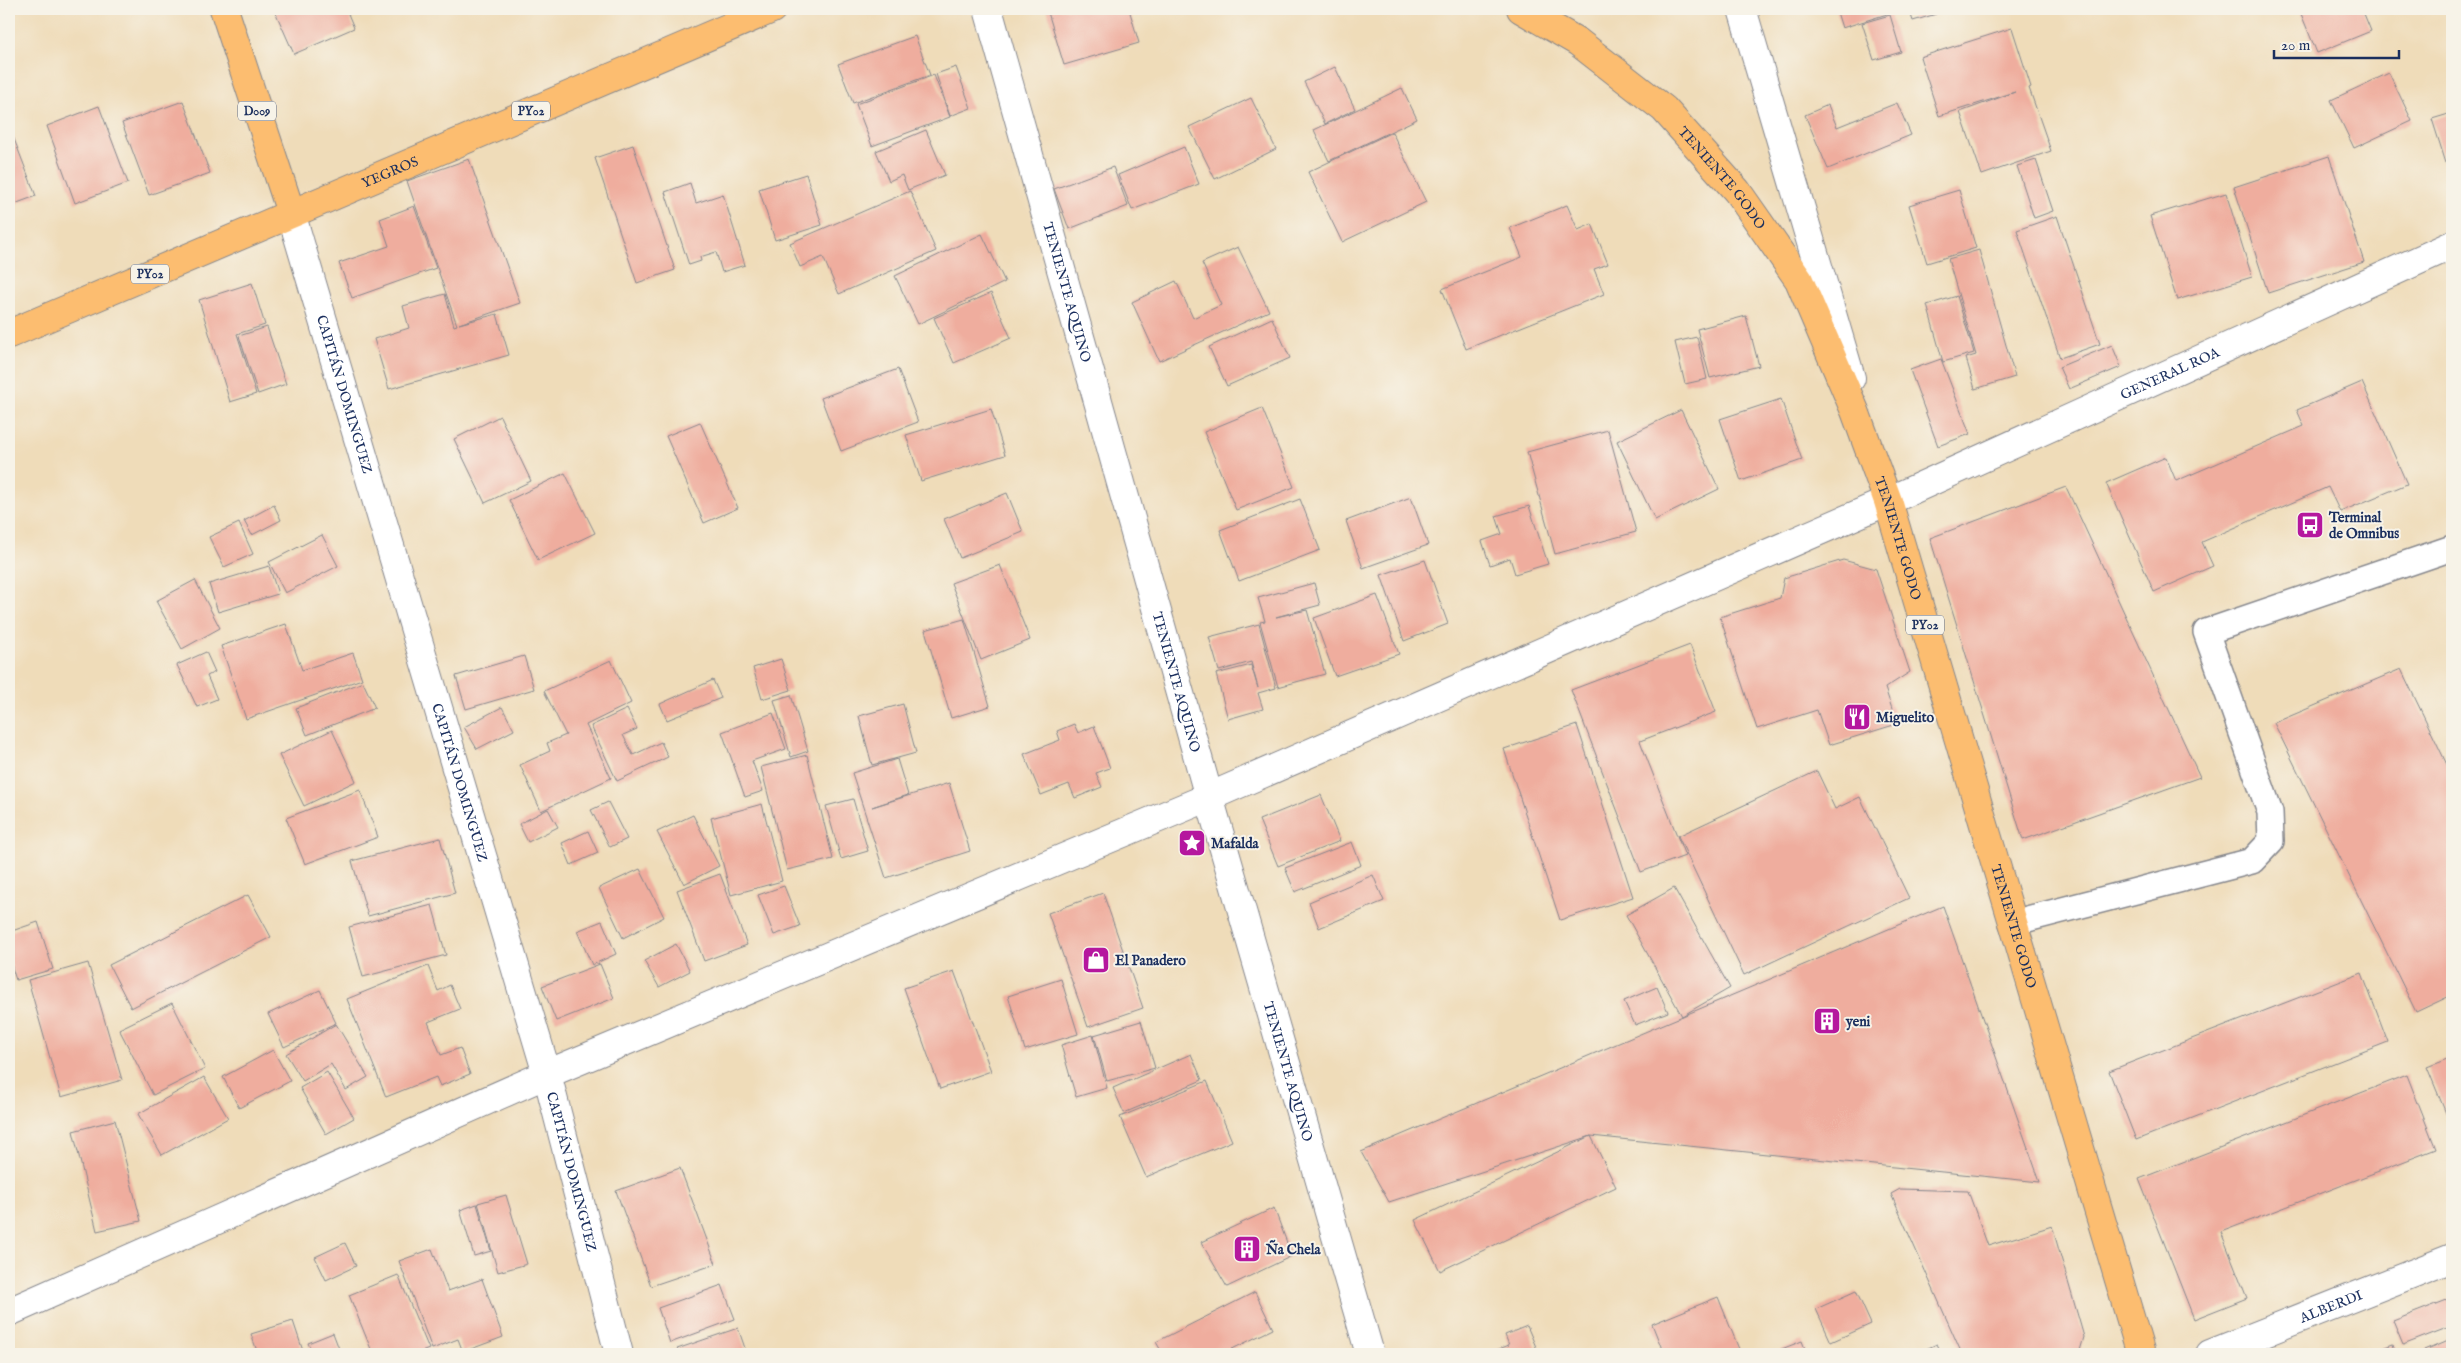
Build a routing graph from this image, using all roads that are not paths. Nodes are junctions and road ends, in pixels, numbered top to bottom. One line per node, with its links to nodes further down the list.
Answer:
1 (224, 9): 6 (main road, D009)
2 (772, 9): 6 (main road, YEGROS / PY02)
3 (988, 9): 11 (street, TENIENTE AQUINO)
4 (1521, 9): 9 (main road, TENIENTE GODO / PY02)
5 (1742, 9): 9 (street)
6 (290, 213): 8 (main road, YEGROS / PY02); 13 (street, CAPITÁN DOMINGUEZ)
7 (2452, 245): 9 (street, GENERAL ROA)
8 (9, 334)
9 (1888, 501): 11 (street, GENERAL ROA); 12 (main road, TENIENTE GODO / PY02)
10 (2452, 548): 12 (lane)
11 (1209, 797): 13 (street, GENERAL ROA); 17 (street, TENIENTE AQUINO)
12 (2012, 923): 18 (main road, TENIENTE GODO / PY02)
13 (547, 1074): 15 (street, GENERAL ROA); 16 (street, CAPITÁN DOMINGUEZ)
14 (2452, 1258): 19 (street, ALBERDI)
15 (9, 1312)
16 (619, 1354)
17 (1370, 1354)
18 (2141, 1354)
19 (2210, 1354)

